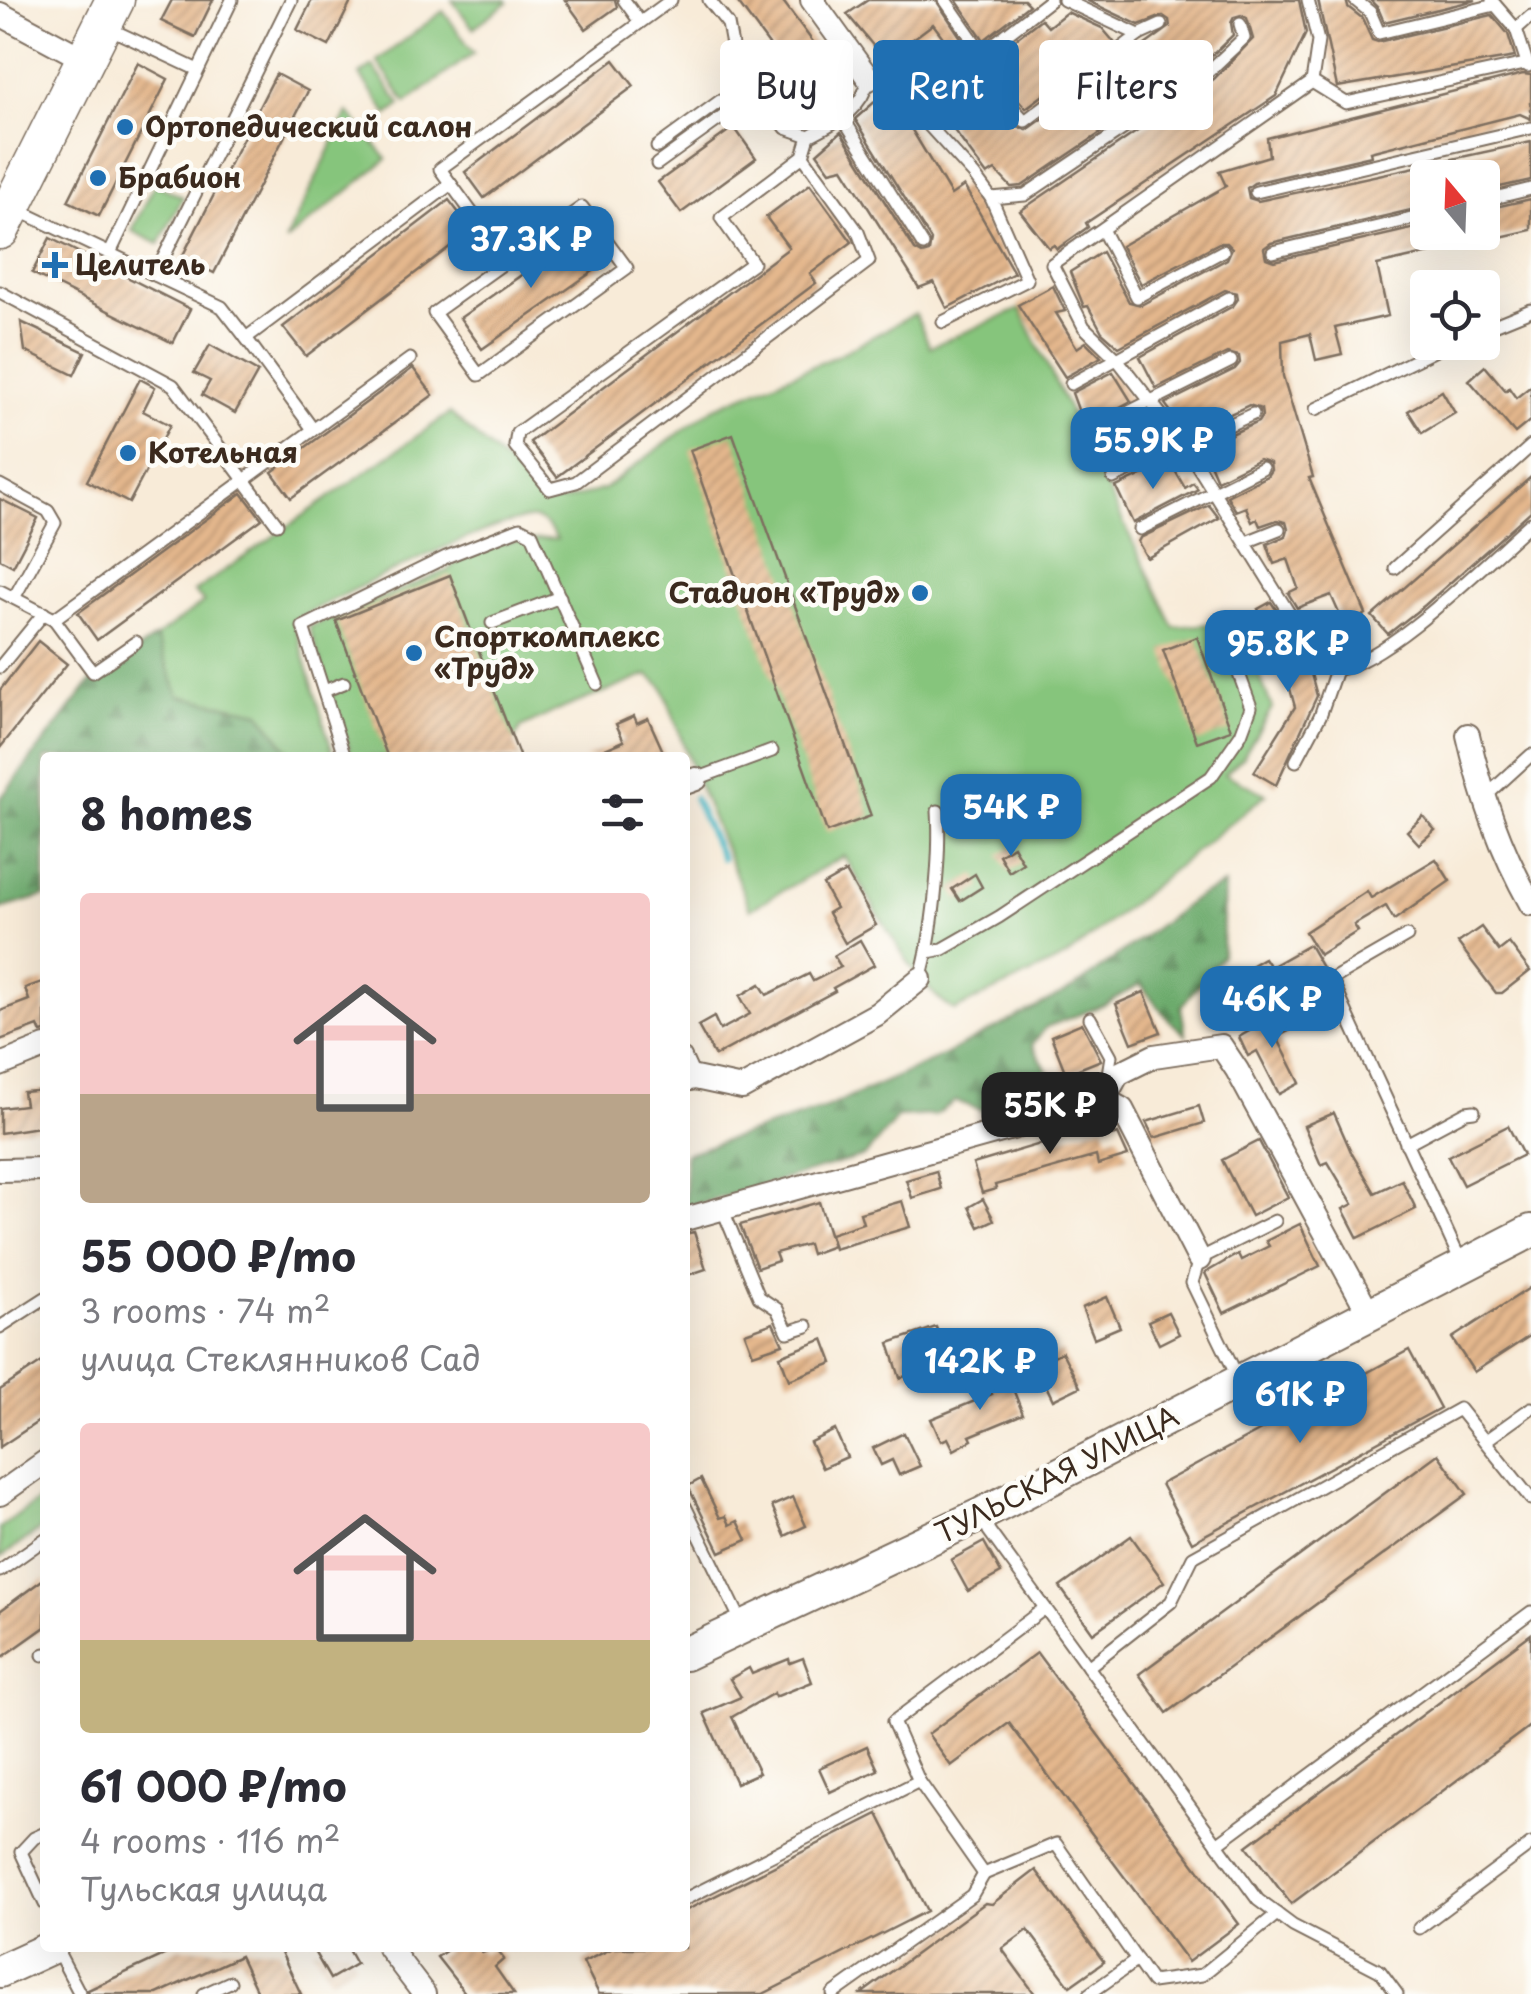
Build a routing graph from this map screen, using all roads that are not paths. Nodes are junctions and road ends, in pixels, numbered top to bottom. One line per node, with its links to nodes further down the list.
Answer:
1 (10, 0): 15 (lane)
2 (232, 0): 27 (lane)
3 (291, 0): 57 (lane)
4 (624, 0): 17 (lane)
5 (671, 0): 17 (lane)
6 (709, 0): 22 (lane)
7 (812, 0): 28 (street)
8 (944, 0): 23 (lane)
9 (1050, 0): 24 (lane)
10 (1064, 0): 21 (lane)
11 (1308, 0): 30 (lane)
12 (1355, 0): 13 (lane)
13 (1493, 3): 20 (lane)
14 (109, 13): 25 (main road); 27 (lane)
15 (1, 14): 25 (street)
16 (1531, 16): 20 (lane)
17 (640, 22): 44 (lane)
18 (1240, 24): 48 (lane)
19 (1160, 25): 21 (lane)
20 (1516, 30): 26 (lane)
21 (1139, 35): 33 (lane)
22 (731, 40)
23 (973, 40)
24 (999, 40)
25 (86, 60): 49 (main road)
26 (1528, 66): 30 (lane)
27 (198, 70): 55 (lane)
28 (869, 79): 29 (lane); 32 (lane)
29 (873, 80)
30 (1312, 82): 51 (lane)
31 (720, 101): 41 (lane)
32 (853, 109)
33 (1019, 115)
34 (720, 119): 43 (lane)
35 (1531, 128): 46 (lane)
36 (792, 130): 40 (lane)
37 (820, 130): 40 (lane)
38 (850, 130): 52 (lane)
39 (934, 130): 48 (lane)
40 (809, 136): 42 (lane)
41 (657, 147)
42 (803, 156): 42 (lane)
43 (657, 164)
44 (451, 184): 56 (lane); 63 (lane)
45 (1531, 190): 47 (lane)
46 (1256, 192)
47 (1500, 197)
48 (990, 198): 61 (lane)
49 (6, 218): 55 (lane)
50 (1410, 218): 54 (lane)
51 (1103, 231): 53 (lane); 65 (lane)
52 (923, 246)
53 (1223, 251)
54 (1272, 252)
55 (110, 253): 57 (lane)
56 (507, 261): 56 (lane)
57 (156, 275): 63 (lane)
58 (0, 292): 78 (lane)
59 (1229, 298): 65 (lane)
60 (1531, 310): 62 (lane)
61 (942, 322)
62 (1500, 323)
63 (246, 338): 72 (lane)
64 (410, 359): 72 (lane)
65 (1117, 360): 68 (lane); 69 (lane)
66 (1415, 360): 70 (lane)
67 (1231, 361): 69 (lane)
68 (1071, 384)
69 (1149, 403): 73 (lane); 74 (lane)
70 (1316, 409)
71 (1252, 414): 74 (lane)
72 (312, 428): 78 (lane)
73 (1092, 432)
74 (1184, 444): 77 (lane); 80 (lane)
75 (1531, 446): 86 (lane)
76 (1262, 468): 80 (lane)
77 (1113, 478)
78 (245, 479): 82 (lane); 90 (lane)
79 (0, 486): 89 (lane)
80 (1214, 491): 83 (lane); 85 (lane)
81 (1531, 523): 95 (lane)
82 (277, 524)
83 (1140, 529)
84 (1279, 529): 85 (lane)
85 (1246, 542): 95 (lane)
86 (1396, 568)
87 (0, 592): 89 (lane)
88 (560, 597): 91 (lane); 97 (lane); 98 (lane)
89 (14, 598): 90 (lane)
90 (49, 616): 92 (lane); 94 (lane)
91 (492, 623)
92 (136, 642)
93 (1227, 642): 109 (lane)
94 (0, 667)
95 (1336, 670): 103 (lane)
96 (344, 683): 98 (lane)
97 (597, 684)
98 (324, 691): 101 (lane)
99 (1468, 735): 105 (street)
100 (772, 751): 104 (lane)
101 (343, 752)
102 (1531, 755): 105 (lane)
103 (1296, 762)
104 (690, 781)
105 (1482, 799): 107 (street)
106 (938, 811): 109 (lane)
107 (1531, 904)
108 (1406, 936): 111 (lane)
109 (928, 952): 110 (lane)
110 (920, 979): 116 (street)
111 (1331, 979): 112 (lane); 119 (lane)
112 (1303, 996)
113 (1090, 1018): 117 (lane)
114 (40, 1049): 115 (street)
115 (0, 1065)
116 (690, 1079)
117 (1104, 1100): 122 (street); 126 (street); 129 (street)
118 (1474, 1111): 119 (lane)
119 (1406, 1144): 127 (lane)
120 (40, 1169): 121 (street)
121 (0, 1170)
122 (722, 1208): 123 (street); 130 (lane)
123 (690, 1217)
124 (1275, 1221): 126 (lane)
125 (1531, 1232): 127 (main road, ТУЛЬСКАЯ УЛИЦА)
126 (1199, 1259): 132 (lane)
127 (1464, 1268): 129 (main road, ТУЛЬСКАЯ УЛИЦА)
128 (40, 1301): 131 (lane)
129 (1370, 1316): 132 (main road, ТУЛЬСКАЯ УЛИЦА)
130 (807, 1326)
131 (0, 1328)
132 (1239, 1382): 138 (main road, ТУЛЬСКАЯ УЛИЦА)
133 (1531, 1408): 134 (lane)
134 (1485, 1441): 137 (lane); 146 (lane)
135 (40, 1466): 136 (street)
136 (0, 1494)
137 (1531, 1499)
138 (982, 1514): 142 (lane); 144 (main road, ТУЛЬСКАЯ УЛИЦА)
139 (690, 1516): 144 (lane)
140 (40, 1543): 141 (lane)
141 (0, 1571)
142 (1045, 1608): 146 (lane); 147 (lane)
143 (1531, 1612): 149 (lane)
144 (744, 1627): 145 (main road, ТУЛЬСКАЯ УЛИЦА)
145 (690, 1652)
146 (1088, 1667): 149 (lane)
147 (919, 1780): 151 (lane); 153 (lane)
148 (40, 1835): 152 (lane)
149 (1217, 1844): 154 (lane)
150 (1531, 1844): 155 (lane)
151 (984, 1874): 159 (lane); 165 (lane)
152 (40, 1893)
153 (690, 1896)
154 (1277, 1914): 159 (lane); 167 (lane)
155 (1419, 1928)
156 (44, 1952): 160 (main road)
157 (55, 1952): 162 (lane)
158 (391, 1952): 164 (street)
159 (1137, 1960): 166 (lane)
160 (0, 1971)
161 (230, 1982): 163 (lane)
162 (80, 1994)
163 (204, 1994)
164 (424, 1994)
165 (833, 1994)
166 (1089, 1994)
167 (1397, 1994)

